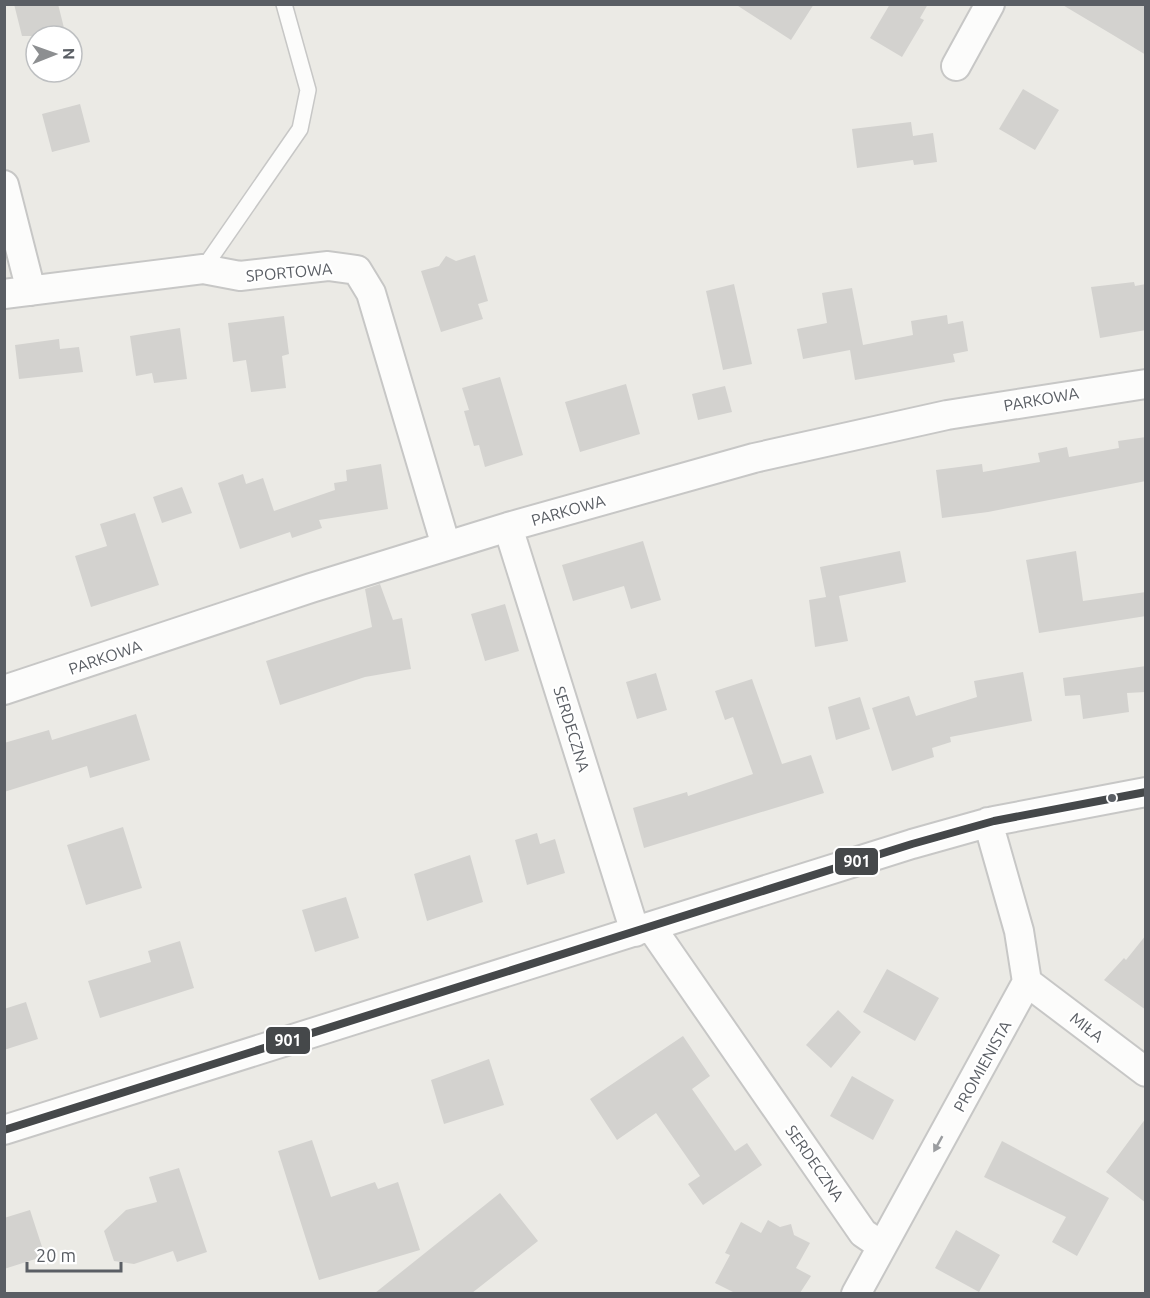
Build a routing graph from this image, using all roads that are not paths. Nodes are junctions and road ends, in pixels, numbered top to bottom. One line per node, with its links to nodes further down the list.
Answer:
1 (284, 4): 5 (lane)
2 (990, 4): 3 (street)
3 (956, 66)
4 (4, 185): 6 (street)
5 (203, 269): 6 (street, SPORTOWA); 9 (street, SPORTOWA)
6 (18, 292)
7 (1146, 384): 8 (street, PARKOWA)
8 (508, 527): 9 (street, PARKOWA); 13 (street, SERDECZNA)
9 (446, 546): 10 (street, PARKOWA)
10 (4, 690)
11 (1146, 792): 12 (street)
12 (988, 822): 13 (street); 14 (street)
13 (643, 929): 16 (street); 17 (street, SERDECZNA)
14 (1027, 982): 15 (street, MIŁA); 17 (street, PROMIENISTA, one-way to 17)
15 (1146, 1072)
16 (4, 1130)
17 (882, 1246): 18 (street, PROMIENISTA)
18 (856, 1293)

